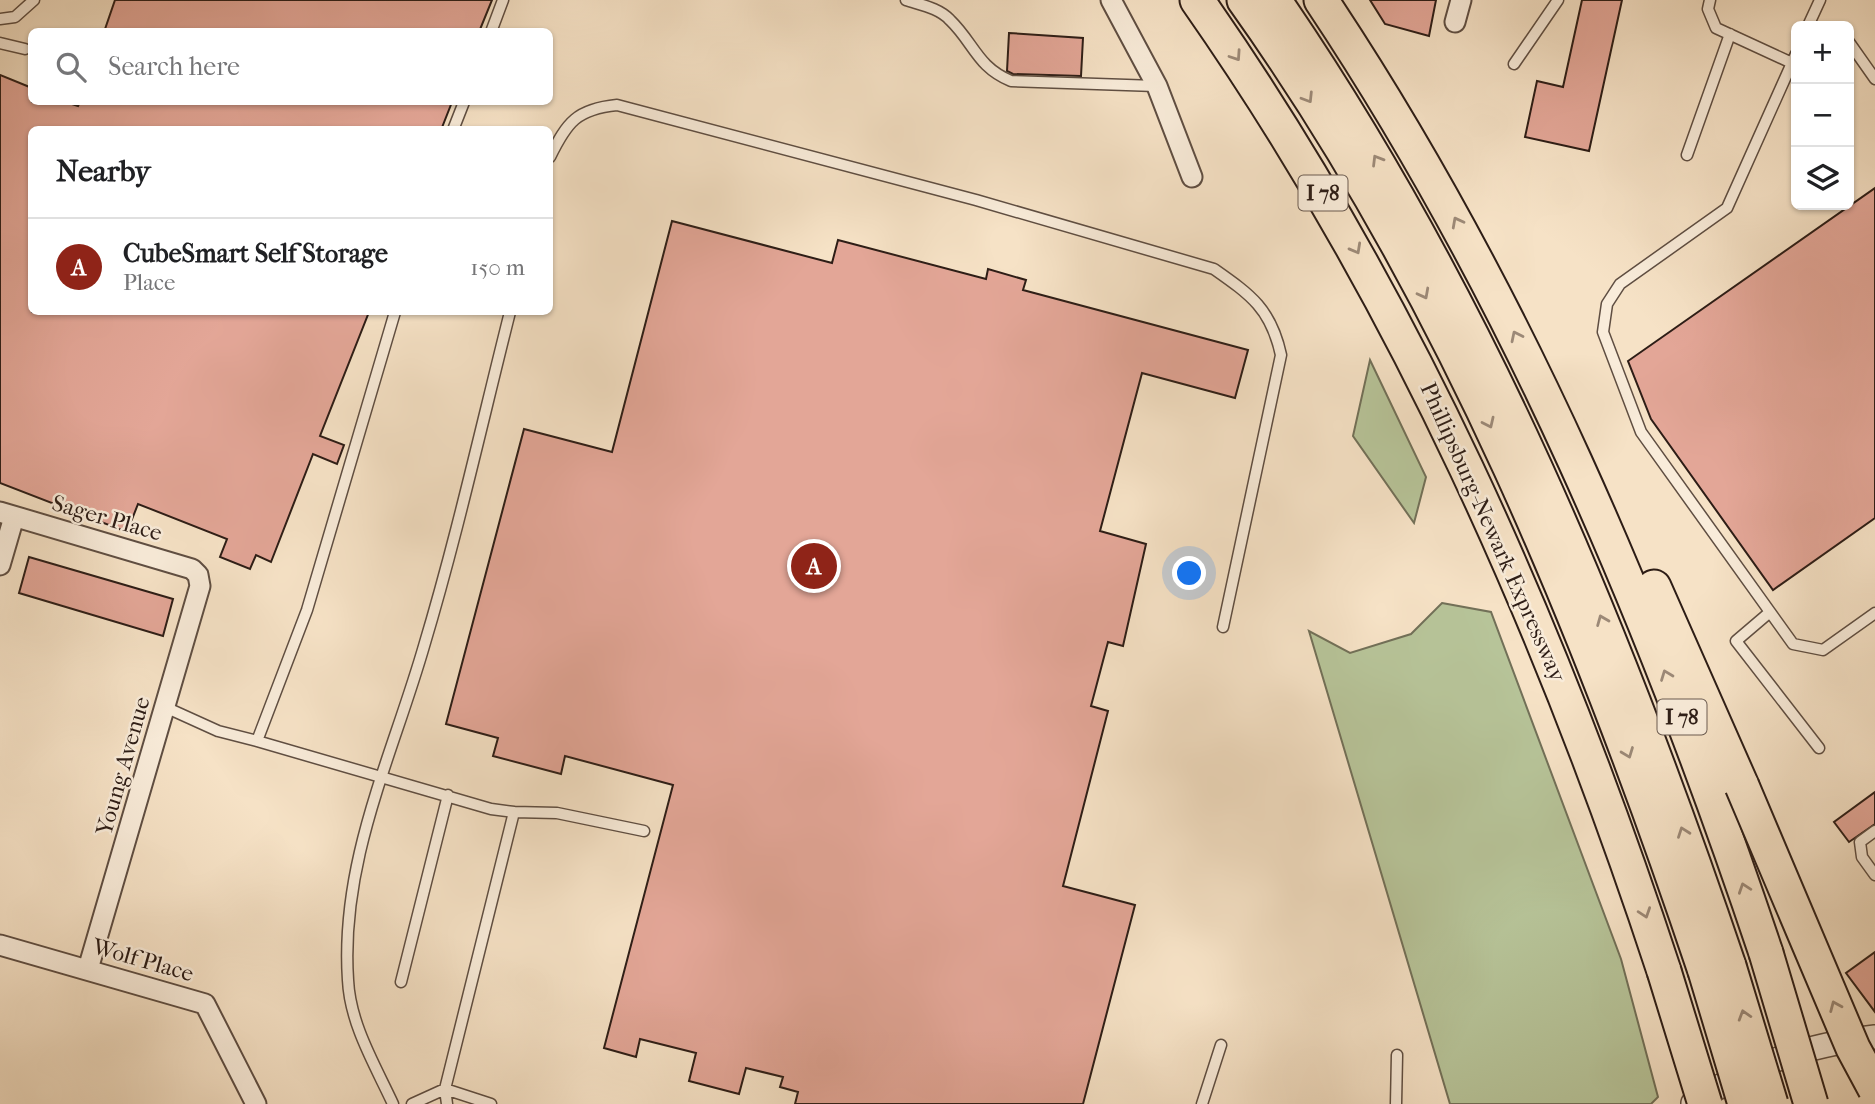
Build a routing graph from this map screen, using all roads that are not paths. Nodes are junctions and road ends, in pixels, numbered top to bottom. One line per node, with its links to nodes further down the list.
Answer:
1 (34, 0): 13 (lane)
2 (503, 0): 16 (lane)
3 (906, 0): 25 (lane)
4 (1111, 0): 25 (street)
5 (1197, 0): 66 (highway, Phillipsburg-Newark Expressway / I 78, one-way to 66, bridge)
6 (1244, 0): 50 (highway, Phillipsburg-Newark Expressway / I 78, one-way to 50)
7 (1274, 0): 50 (highway, Phillipsburg-Newark Expressway / I 78, one-way to 7)
8 (1321, 0): 33 (highway, I 78, one-way to 8)
9 (1461, 0): 15 (street)
10 (1558, 0): 22 (lane)
11 (1710, 0): 17 (lane)
12 (1820, 0): 14 (lane)
13 (0, 19)
14 (1811, 21)
15 (1455, 22)
16 (492, 28)
17 (1730, 34): 21 (lane); 29 (lane)
18 (0, 43): 19 (lane)
19 (25, 49)
20 (1854, 49): 24 (lane)
21 (1791, 57)
22 (1514, 64)
23 (1791, 65): 37 (lane)
24 (1875, 79)
25 (1157, 86): 30 (street)
26 (463, 105): 27 (lane)
27 (455, 126)
28 (553, 151): 39 (lane)
29 (1687, 155)
30 (1192, 177)
31 (395, 315): 41 (lane)
32 (509, 315): 43 (lane)
33 (1588, 486): 57 (highway, one-way to 33, bridge); 69 (highway, I 78, one-way to 33, bridge)
34 (7, 514): 35 (street); 36 (street, Sager Place)
35 (0, 565)
36 (198, 575): 40 (street, Young Avenue)
37 (1770, 612): 38 (lane); 42 (lane)
38 (1875, 613)
39 (1223, 627)
40 (165, 707): 41 (lane); 51 (street, Young Avenue)
41 (257, 741): 43 (lane)
42 (1819, 748)
43 (380, 775): 44 (lane); 59 (lane)
44 (448, 795): 45 (lane); 52 (lane)
45 (514, 812): 46 (lane); 56 (lane)
46 (644, 831)
47 (1875, 831): 48 (lane)
48 (1875, 874)
49 (0, 945): 51 (street, Wolf Place)
50 (1717, 968): 67 (highway, Phillipsburg-Newark Expressway / I 78, bridge); 68 (highway, Phillipsburg-Newark Expressway / I 78, one-way to 50, bridge)
51 (88, 969): 58 (street, Wolf Place)
52 (401, 982)
53 (1875, 1037): 65 (street)
54 (1222, 1045): 63 (lane)
55 (1397, 1055): 64 (lane)
56 (445, 1089): 60 (lane); 61 (lane); 62 (lane)
57 (1875, 1089)
58 (256, 1104)
59 (393, 1104)
60 (412, 1104)
61 (447, 1104)
62 (491, 1104)
63 (1202, 1104)
64 (1396, 1104)
65 (1692, 1104)
66 (1705, 1104)
67 (1745, 1104)
68 (1771, 1104)
69 (1811, 1104)

